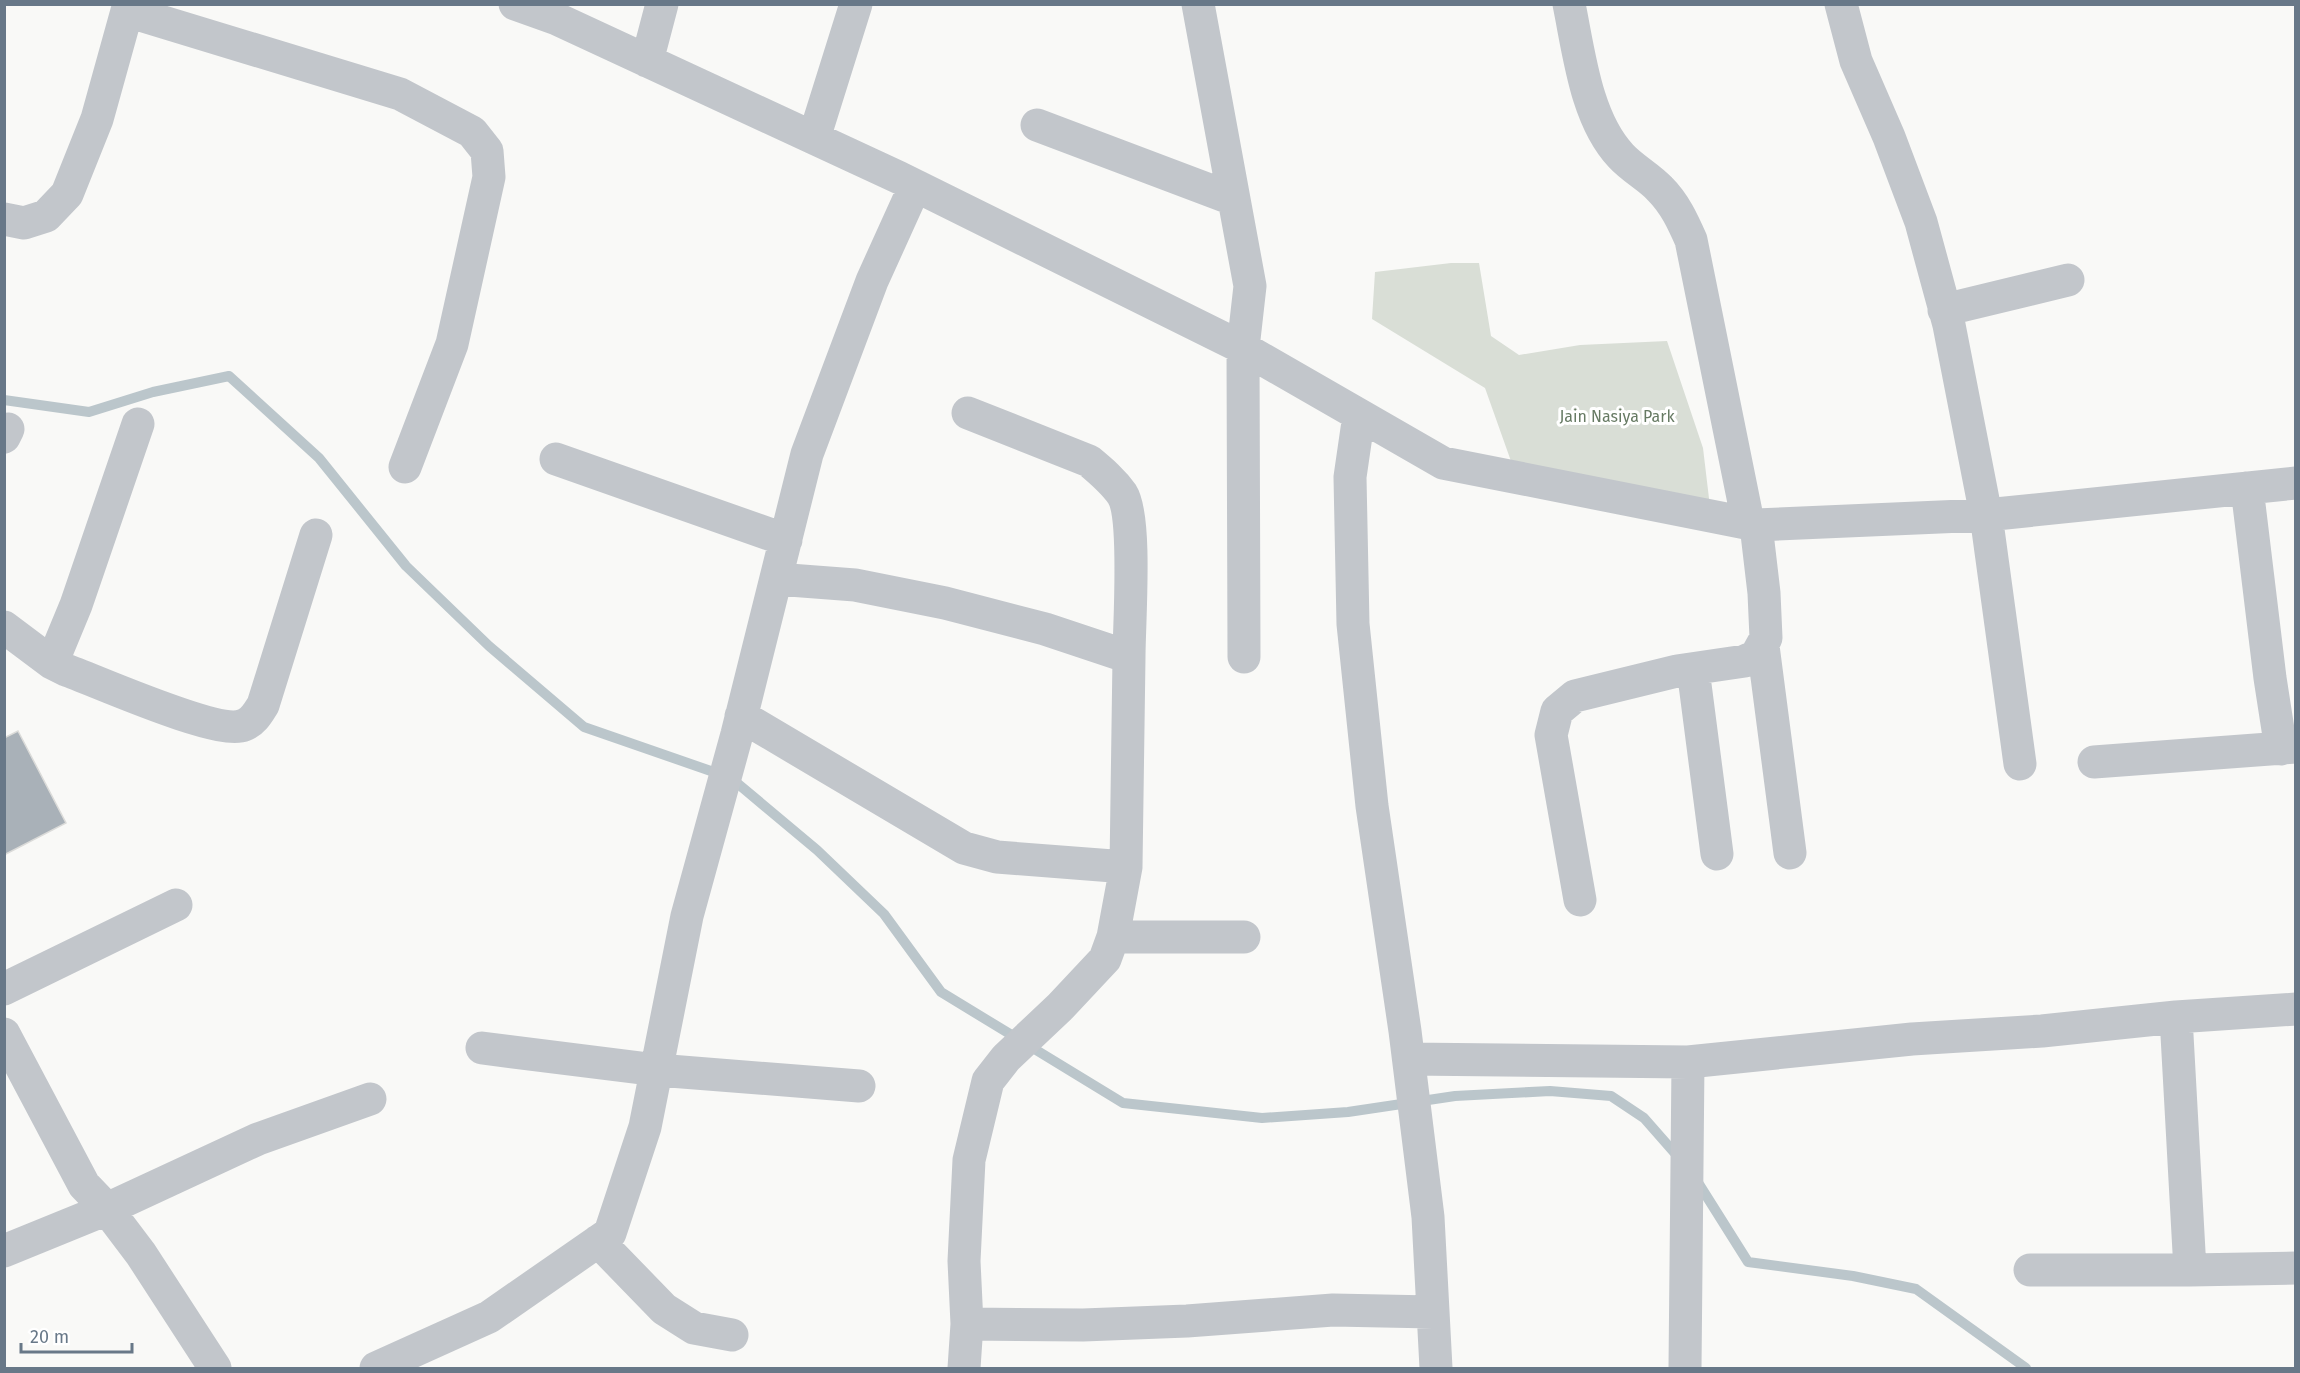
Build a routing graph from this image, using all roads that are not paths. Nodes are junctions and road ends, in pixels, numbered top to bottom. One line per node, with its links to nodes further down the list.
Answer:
1 (515, 4): 8 (street)
2 (662, 4): 8 (street)
3 (856, 4): 10 (street)
4 (1198, 4): 12 (street)
5 (1569, 4): 25 (street)
6 (1841, 4): 15 (street)
7 (129, 8): 13 (street); 21 (street)
8 (647, 61): 10 (street)
9 (1036, 125): 12 (street)
10 (814, 138): 11 (street)
11 (915, 186): 16 (street); 27 (street)
12 (1233, 199): 16 (street)
13 (4, 219)
14 (2068, 280): 15 (street)
15 (1944, 310): 24 (street)
16 (1243, 348): 18 (street); 32 (street)
17 (968, 413): 31 (street)
18 (1359, 415): 25 (street); 52 (street)
19 (138, 424): 33 (street)
20 (556, 459): 27 (street)
21 (405, 467)
22 (2295, 483): 23 (street)
23 (2247, 488): 24 (street); 36 (street)
24 (1986, 515): 25 (street); 38 (street)
25 (1752, 524): 30 (street)
26 (316, 535): 33 (street)
27 (786, 540): 28 (street)
28 (776, 579): 31 (street); 35 (street)
29 (4, 627): 33 (street)
30 (1763, 646): 34 (street); 39 (street)
31 (1129, 657): 41 (street)
32 (1244, 657)
33 (52, 663)
34 (1693, 669): 40 (street); 42 (street)
35 (739, 725): 41 (street); 53 (street)
36 (2288, 748): 37 (street)
37 (2094, 762)
38 (2020, 764)
39 (1790, 853)
40 (1717, 854)
41 (1126, 867): 44 (street)
42 (1580, 900)
43 (176, 905): 46 (street)
44 (1113, 937): 45 (street); 63 (street)
45 (1244, 937)
46 (4, 989)
47 (2295, 1009): 48 (street)
48 (2176, 1017): 51 (street); 61 (street)
49 (4, 1034): 56 (street)
50 (482, 1048): 53 (street)
51 (1689, 1062): 52 (street); 69 (street)
52 (1410, 1068): 62 (street)
53 (657, 1070): 54 (street); 57 (street)
54 (859, 1086)
55 (370, 1099): 56 (street)
56 (106, 1209): 58 (street); 65 (street)
57 (598, 1241): 64 (street); 66 (street)
58 (4, 1251)
59 (2295, 1268): 61 (street)
60 (2030, 1270): 61 (street)
61 (2190, 1270)
62 (1433, 1312): 63 (street); 68 (street)
63 (967, 1324): 67 (street)
64 (732, 1335)
65 (215, 1368)
66 (376, 1368)
67 (964, 1368)
68 (1436, 1368)
69 (1685, 1368)

